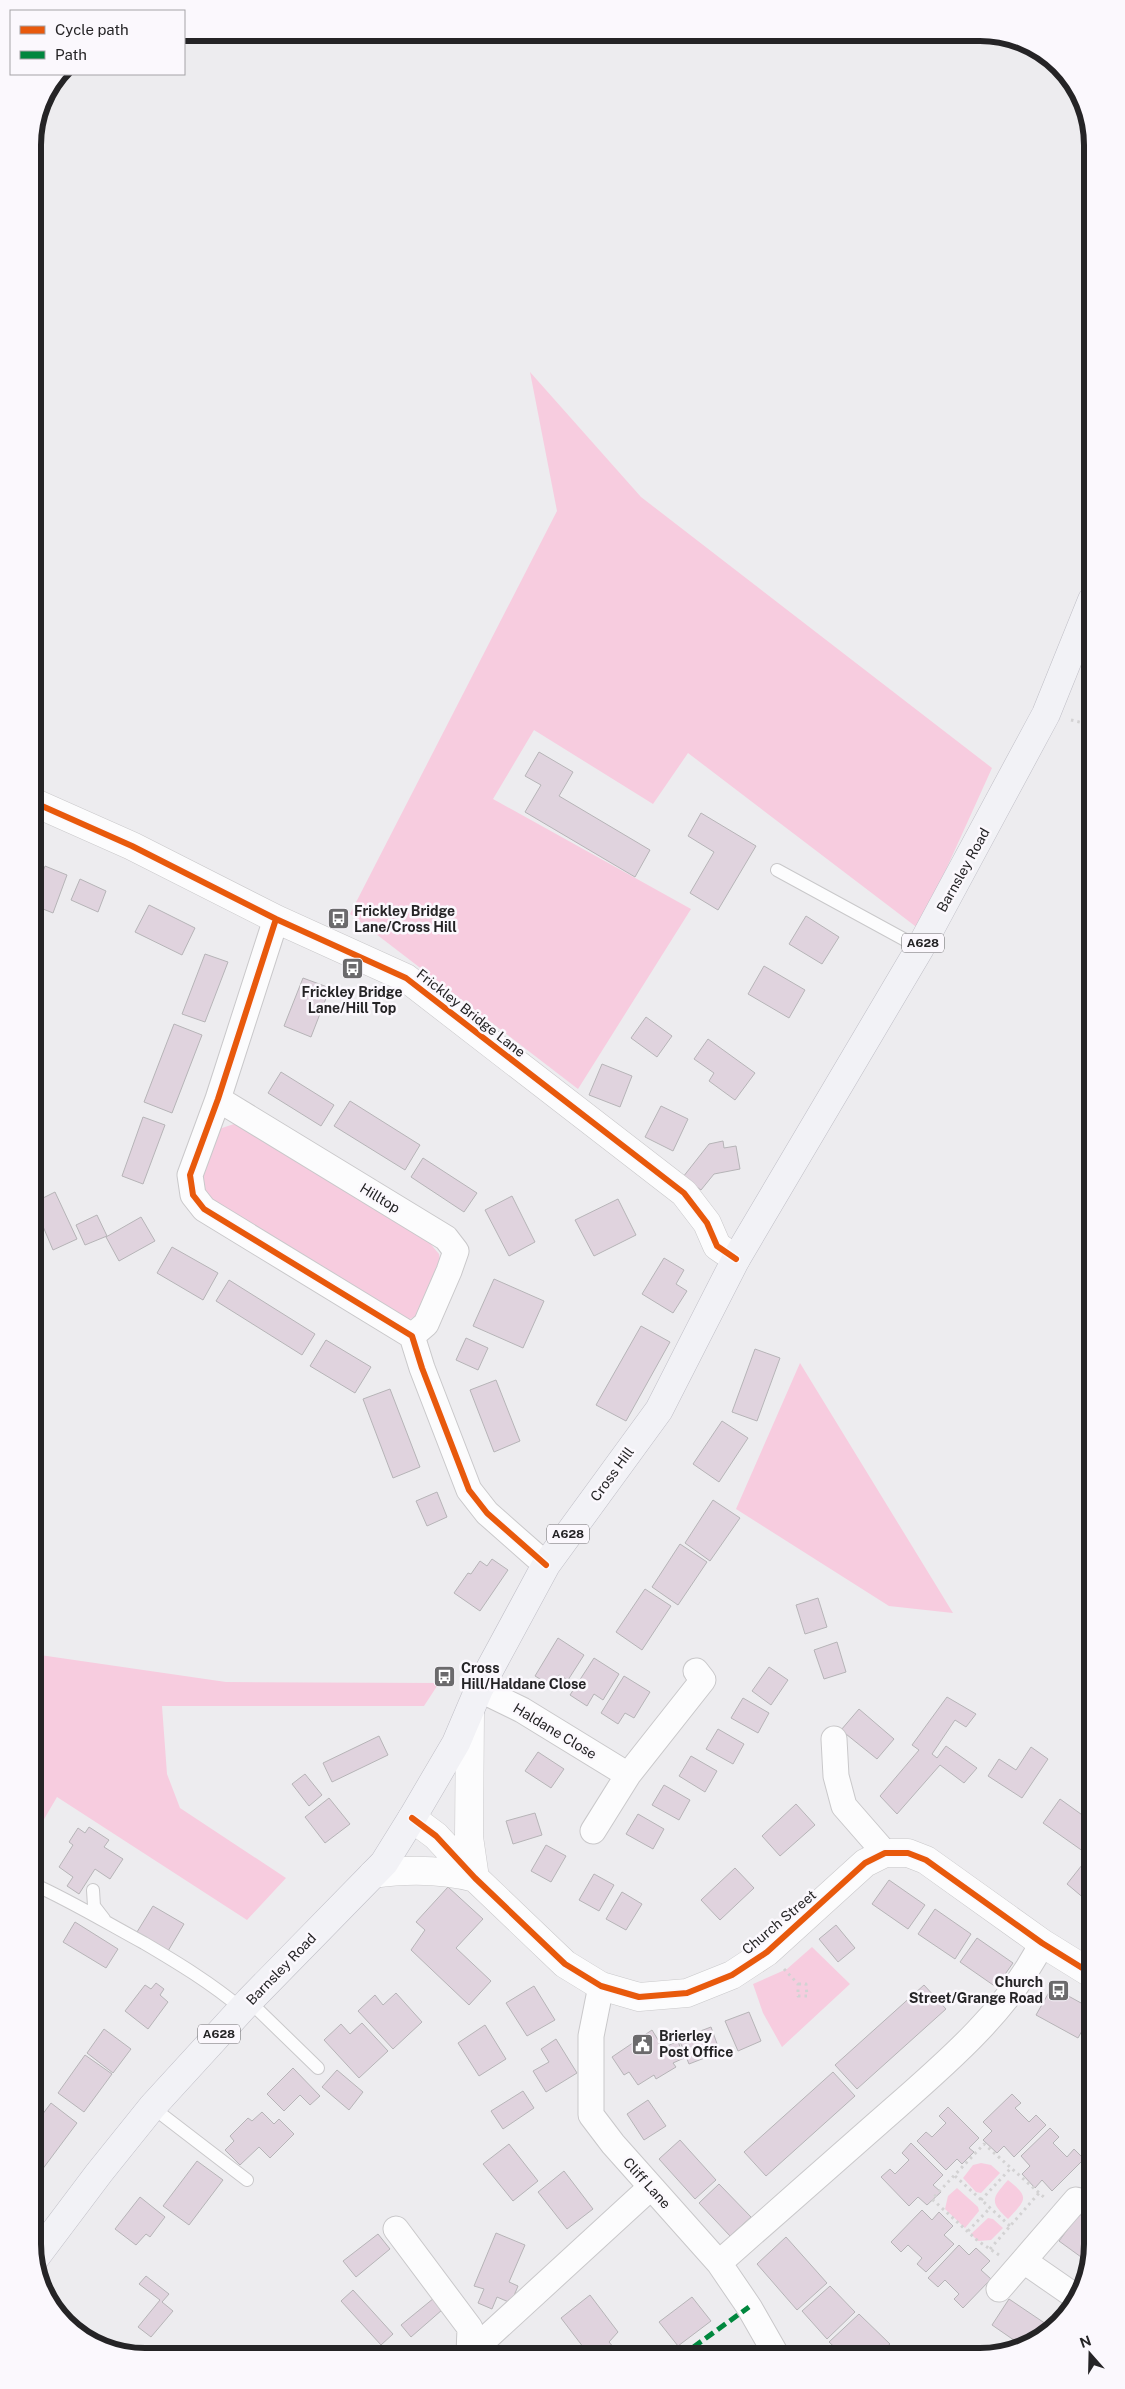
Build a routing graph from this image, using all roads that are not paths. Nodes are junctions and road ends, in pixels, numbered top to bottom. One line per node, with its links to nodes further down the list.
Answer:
1 (1084, 620): 5 (highway, Barnsley Road / A628)
2 (41, 806): 4 (street, Frickley Bridge Lane)
3 (776, 870): 5 (lane)
4 (276, 919): 6 (street); 7 (street, Frickley Bridge Lane)
5 (920, 948): 7 (highway, Barnsley Road / A628)
6 (218, 1099): 8 (street); 8 (street, Hilltop)
7 (736, 1258): 9 (highway, Cross Hill / A628)
8 (412, 1336): 9 (street)
9 (546, 1565): 11 (highway, Cross Hill / A628)
10 (696, 1671): 13 (street)
11 (475, 1700): 13 (street, Haldane Close); 14 (highway, Cross Hill / A628); 18 (street)
12 (834, 1739): 16 (street)
13 (628, 1775): 15 (street)
14 (412, 1818): 17 (highway, Barnsley Road / A628); 18 (street, Church Street)
15 (594, 1831)
16 (885, 1853): 22 (street); 24 (street, Church Street)
17 (373, 1874): 18 (street); 25 (highway, Barnsley Road / A628)
18 (475, 1878): 24 (street, Church Street)
19 (41, 1888): 21 (lane)
20 (93, 1890): 21 (lane)
21 (105, 1920): 25 (lane)
22 (1042, 1943): 23 (street); 33 (street)
23 (1084, 1969)
24 (602, 1986): 29 (street, Cliff Lane)
25 (245, 2005): 26 (lane); 27 (highway, Barnsley Road / A628)
26 (318, 2068)
27 (152, 2107): 28 (lane); 32 (highway, Barnsley Road / A628)
28 (247, 2180)
29 (651, 2187): 33 (street, Cliff Lane); 38 (street)
30 (1070, 2208): 34 (street)
31 (396, 2229): 37 (street)
32 (41, 2249)
33 (719, 2263): 39 (street, Cliff Lane)
34 (1020, 2265): 35 (street); 36 (street)
35 (999, 2289)
36 (1071, 2294)
37 (470, 2348)
38 (478, 2348)
39 (772, 2348)

